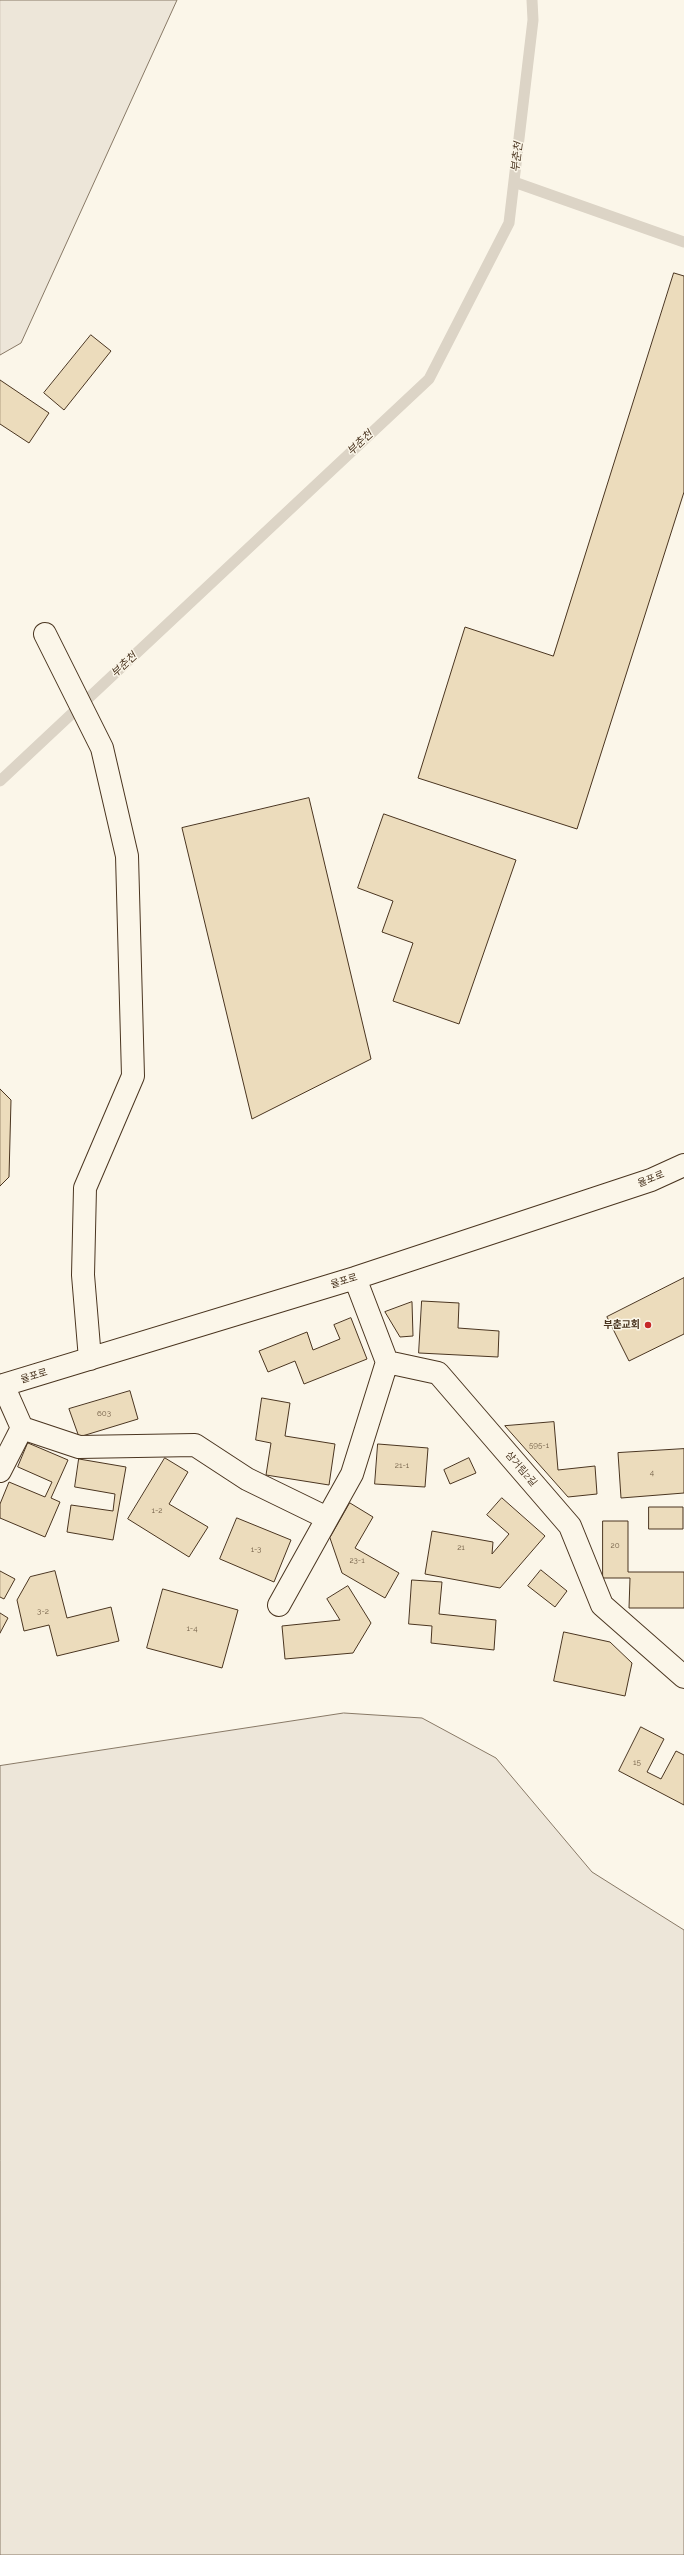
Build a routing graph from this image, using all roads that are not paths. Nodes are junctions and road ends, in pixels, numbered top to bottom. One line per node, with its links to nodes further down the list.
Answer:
1 (45, 634): 4 (street)
2 (684, 1165): 3 (street, 율포로)
3 (355, 1278): 4 (street, 율포로); 5 (street)
4 (90, 1359): 6 (street, 율포로)
5 (387, 1362): 9 (street); 11 (street, 삼거림2길)
6 (1, 1386): 7 (street)
7 (22, 1428): 8 (street); 9 (street)
8 (0, 1471)
9 (327, 1518): 10 (street)
10 (279, 1605)
11 (684, 1677)

